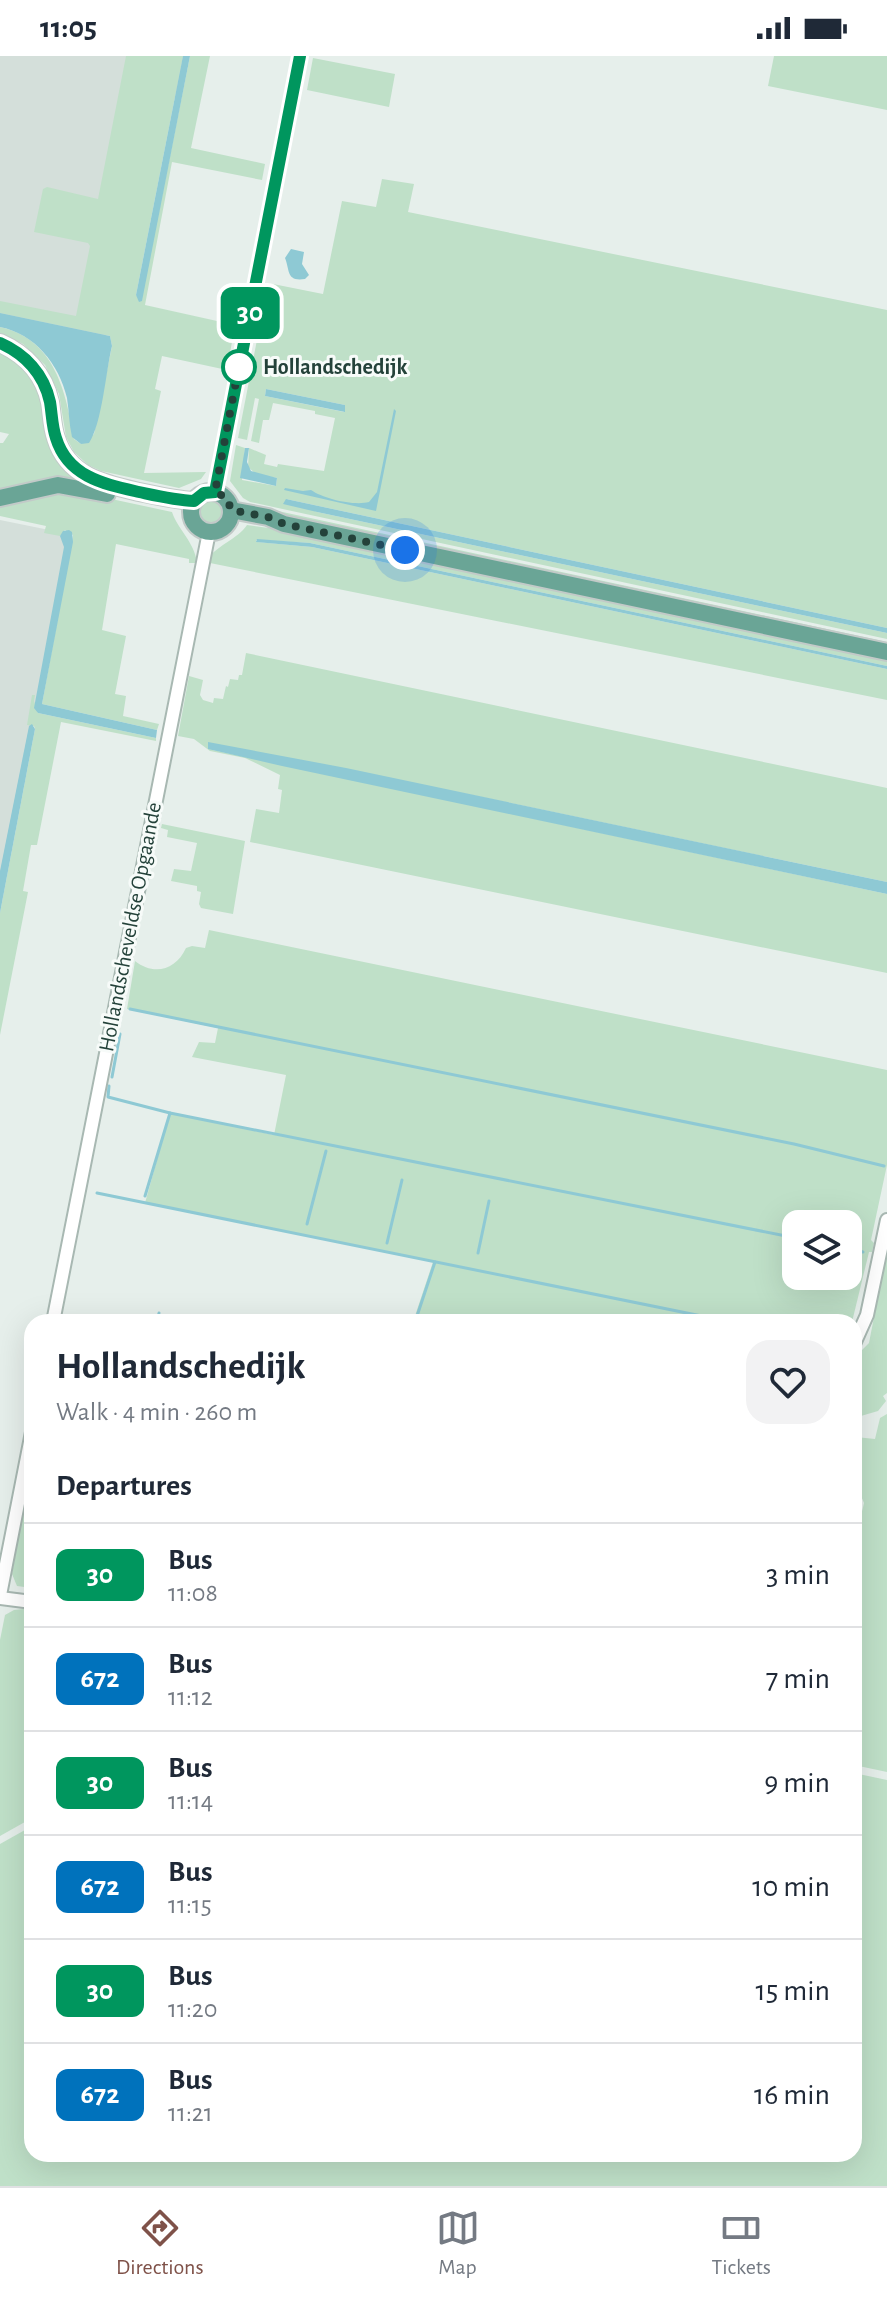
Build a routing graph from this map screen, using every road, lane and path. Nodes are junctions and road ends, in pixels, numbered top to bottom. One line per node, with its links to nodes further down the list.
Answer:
1 (300, 56): 3 (street)
2 (0, 343): 5 (main road)
3 (215, 492): 5 (main road); 6 (main road)
4 (0, 498): 5 (main road)
5 (192, 507): 7 (main road)
6 (230, 516): 7 (main road); 8 (main road)
7 (209, 532): 10 (street, Hollandscheveldse Opgaande)
8 (887, 652)
9 (887, 1220): 11 (street)
10 (55, 1314)
11 (862, 1326)
12 (24, 1473): 13 (street)
13 (0, 1596): 14 (street)
14 (24, 1600)

